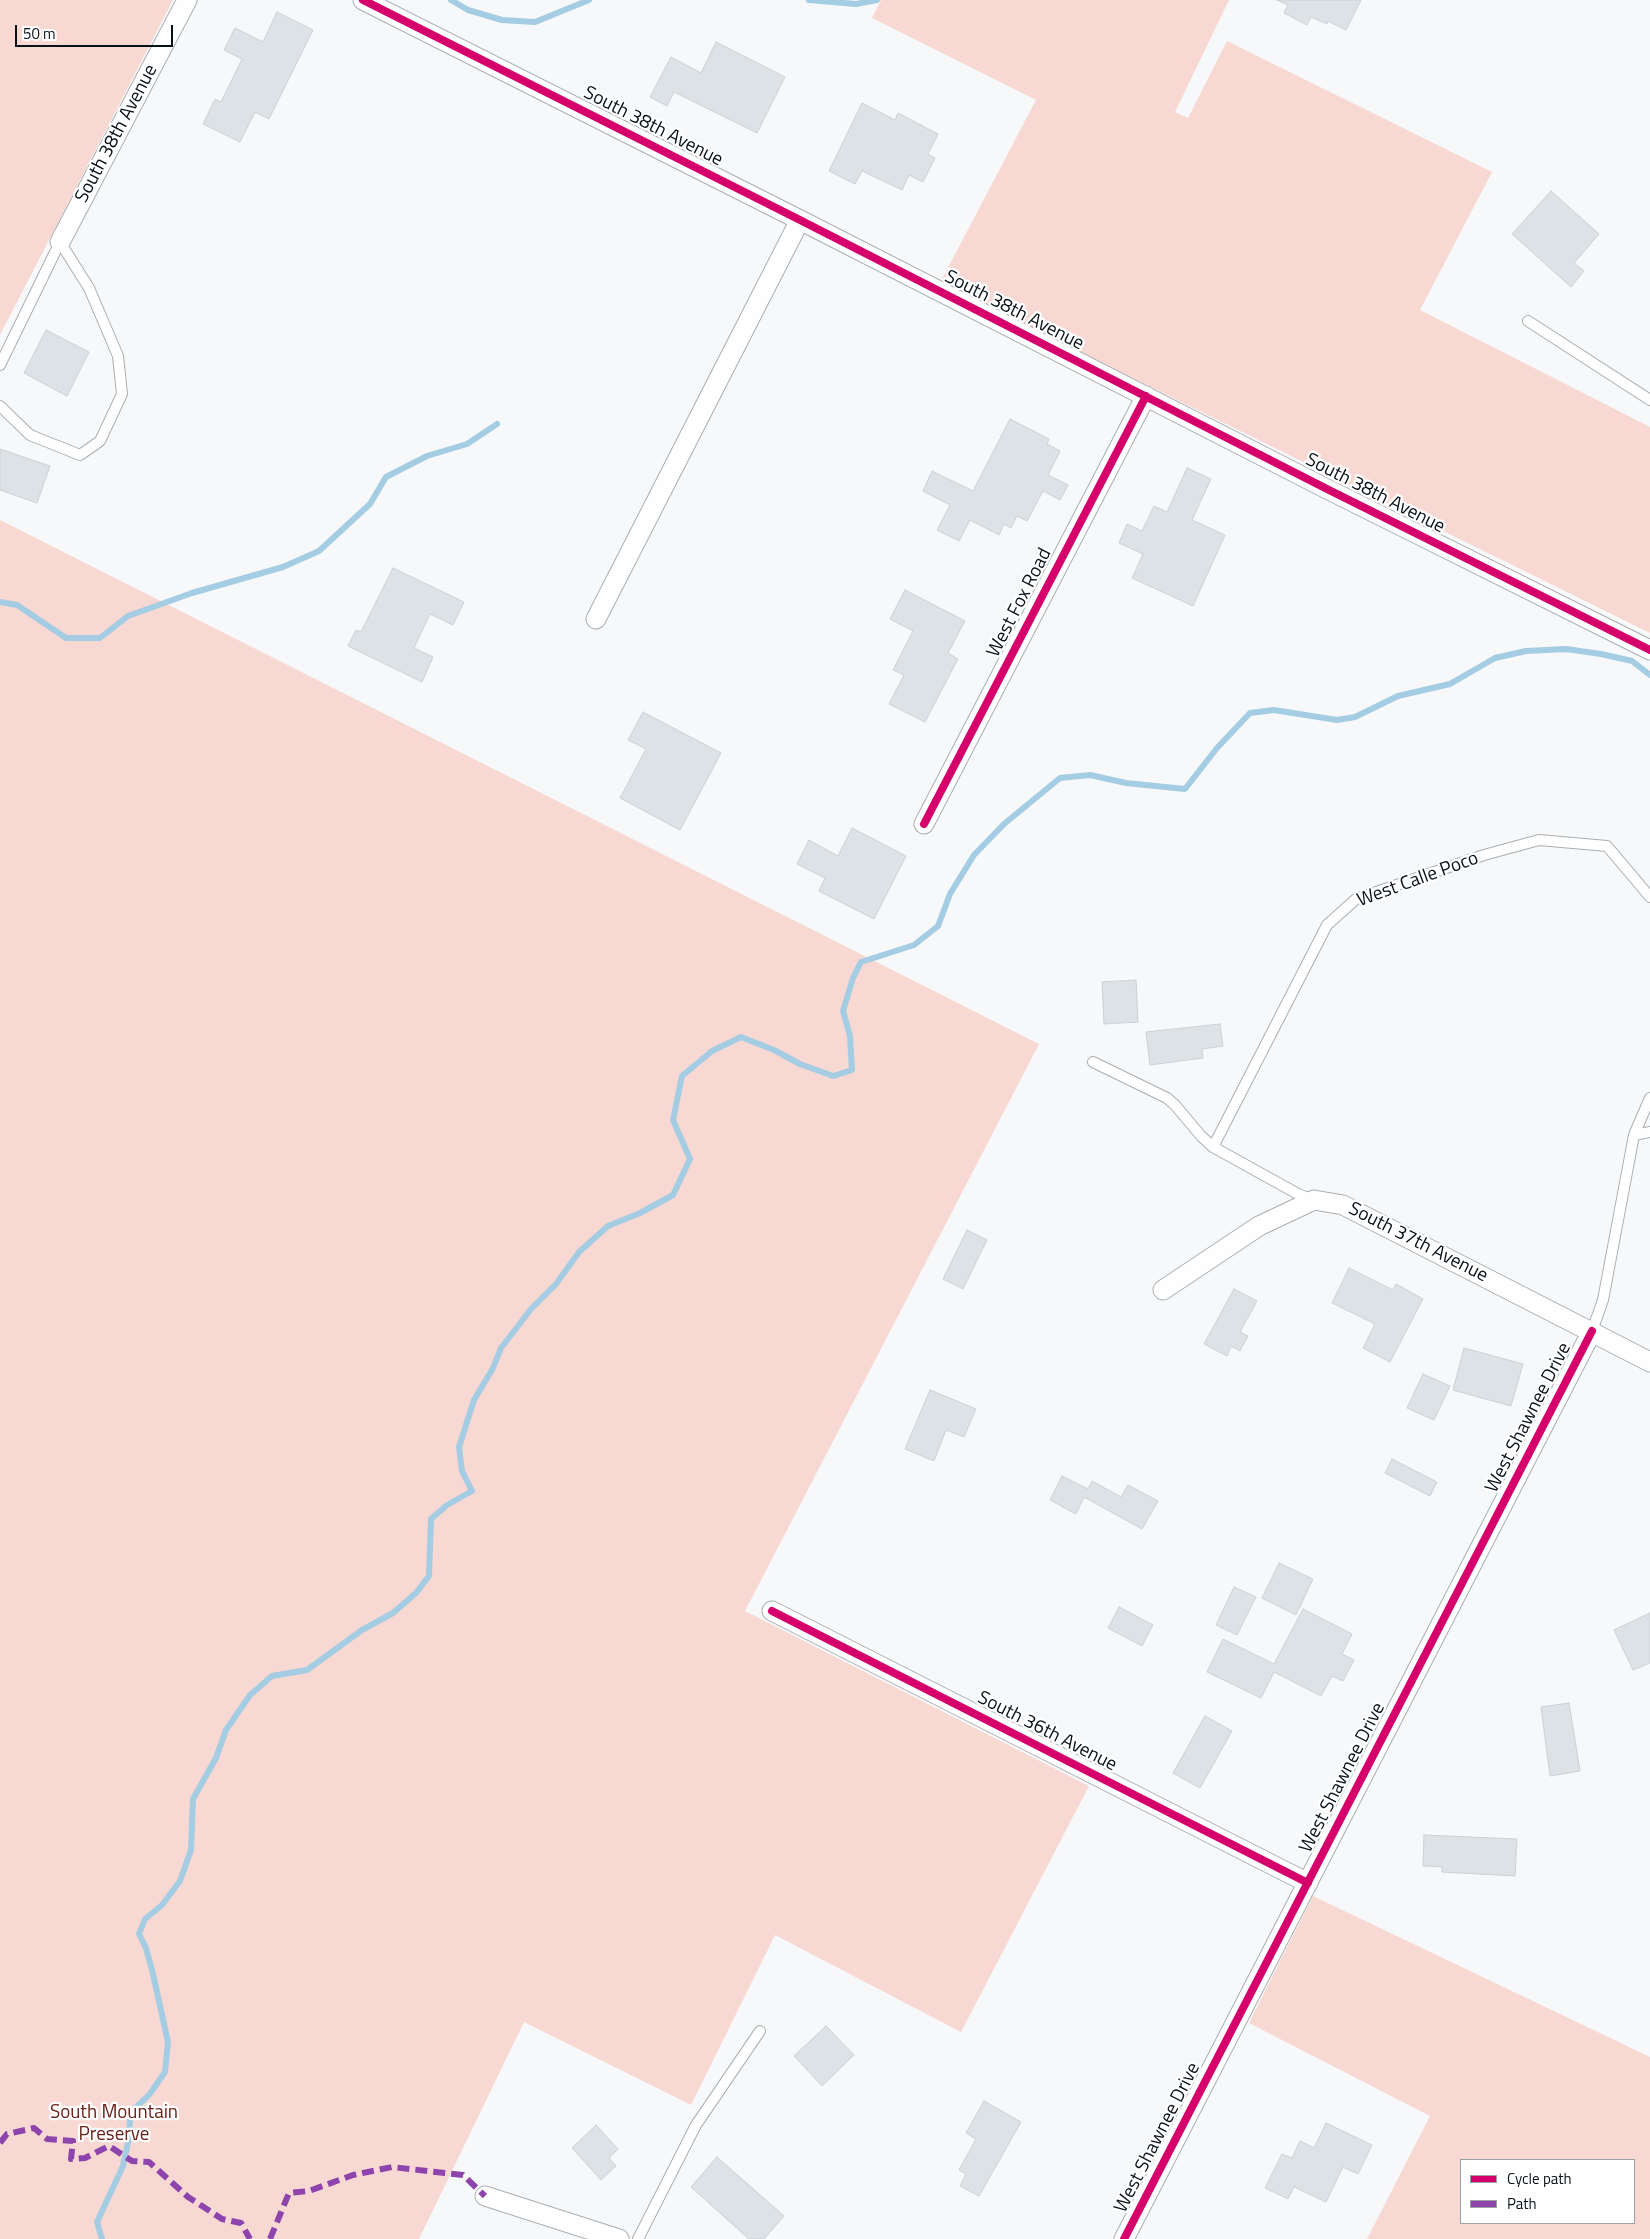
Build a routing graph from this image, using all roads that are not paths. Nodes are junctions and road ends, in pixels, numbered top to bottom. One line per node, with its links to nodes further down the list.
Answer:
1 (187, 0): 4 (street, South 38th Avenue)
2 (363, 0): 3 (street, South 38th Avenue)
3 (800, 220): 7 (street, South 38th Avenue); 10 (street)
4 (60, 242): 6 (lane); 9 (lane)
5 (1528, 321): 8 (lane)
6 (0, 365)
7 (1146, 396): 11 (street, South 38th Avenue); 12 (street, West Fox Road)
8 (1650, 400)
9 (0, 406)
10 (596, 618)
11 (1650, 650)
12 (924, 824)
13 (1650, 897): 18 (lane, West Calle Poco)
14 (1093, 1062): 18 (lane)
15 (1650, 1098): 17 (lane)
16 (1650, 1132): 17 (lane)
17 (1634, 1135): 21 (lane)
18 (1213, 1147): 19 (lane)
19 (1314, 1200): 20 (street); 21 (street, South 37th Avenue)
20 (1163, 1290)
21 (1592, 1331): 22 (street, South 37th Avenue); 24 (street, West Shawnee Drive)
22 (1650, 1362)
23 (772, 1611): 24 (street, South 36th Avenue)
24 (1308, 1882): 29 (street, West Shawnee Drive)
25 (760, 2031): 28 (lane)
26 (485, 2196): 27 (street)
27 (619, 2239)
28 (638, 2239)
29 (1124, 2239)

